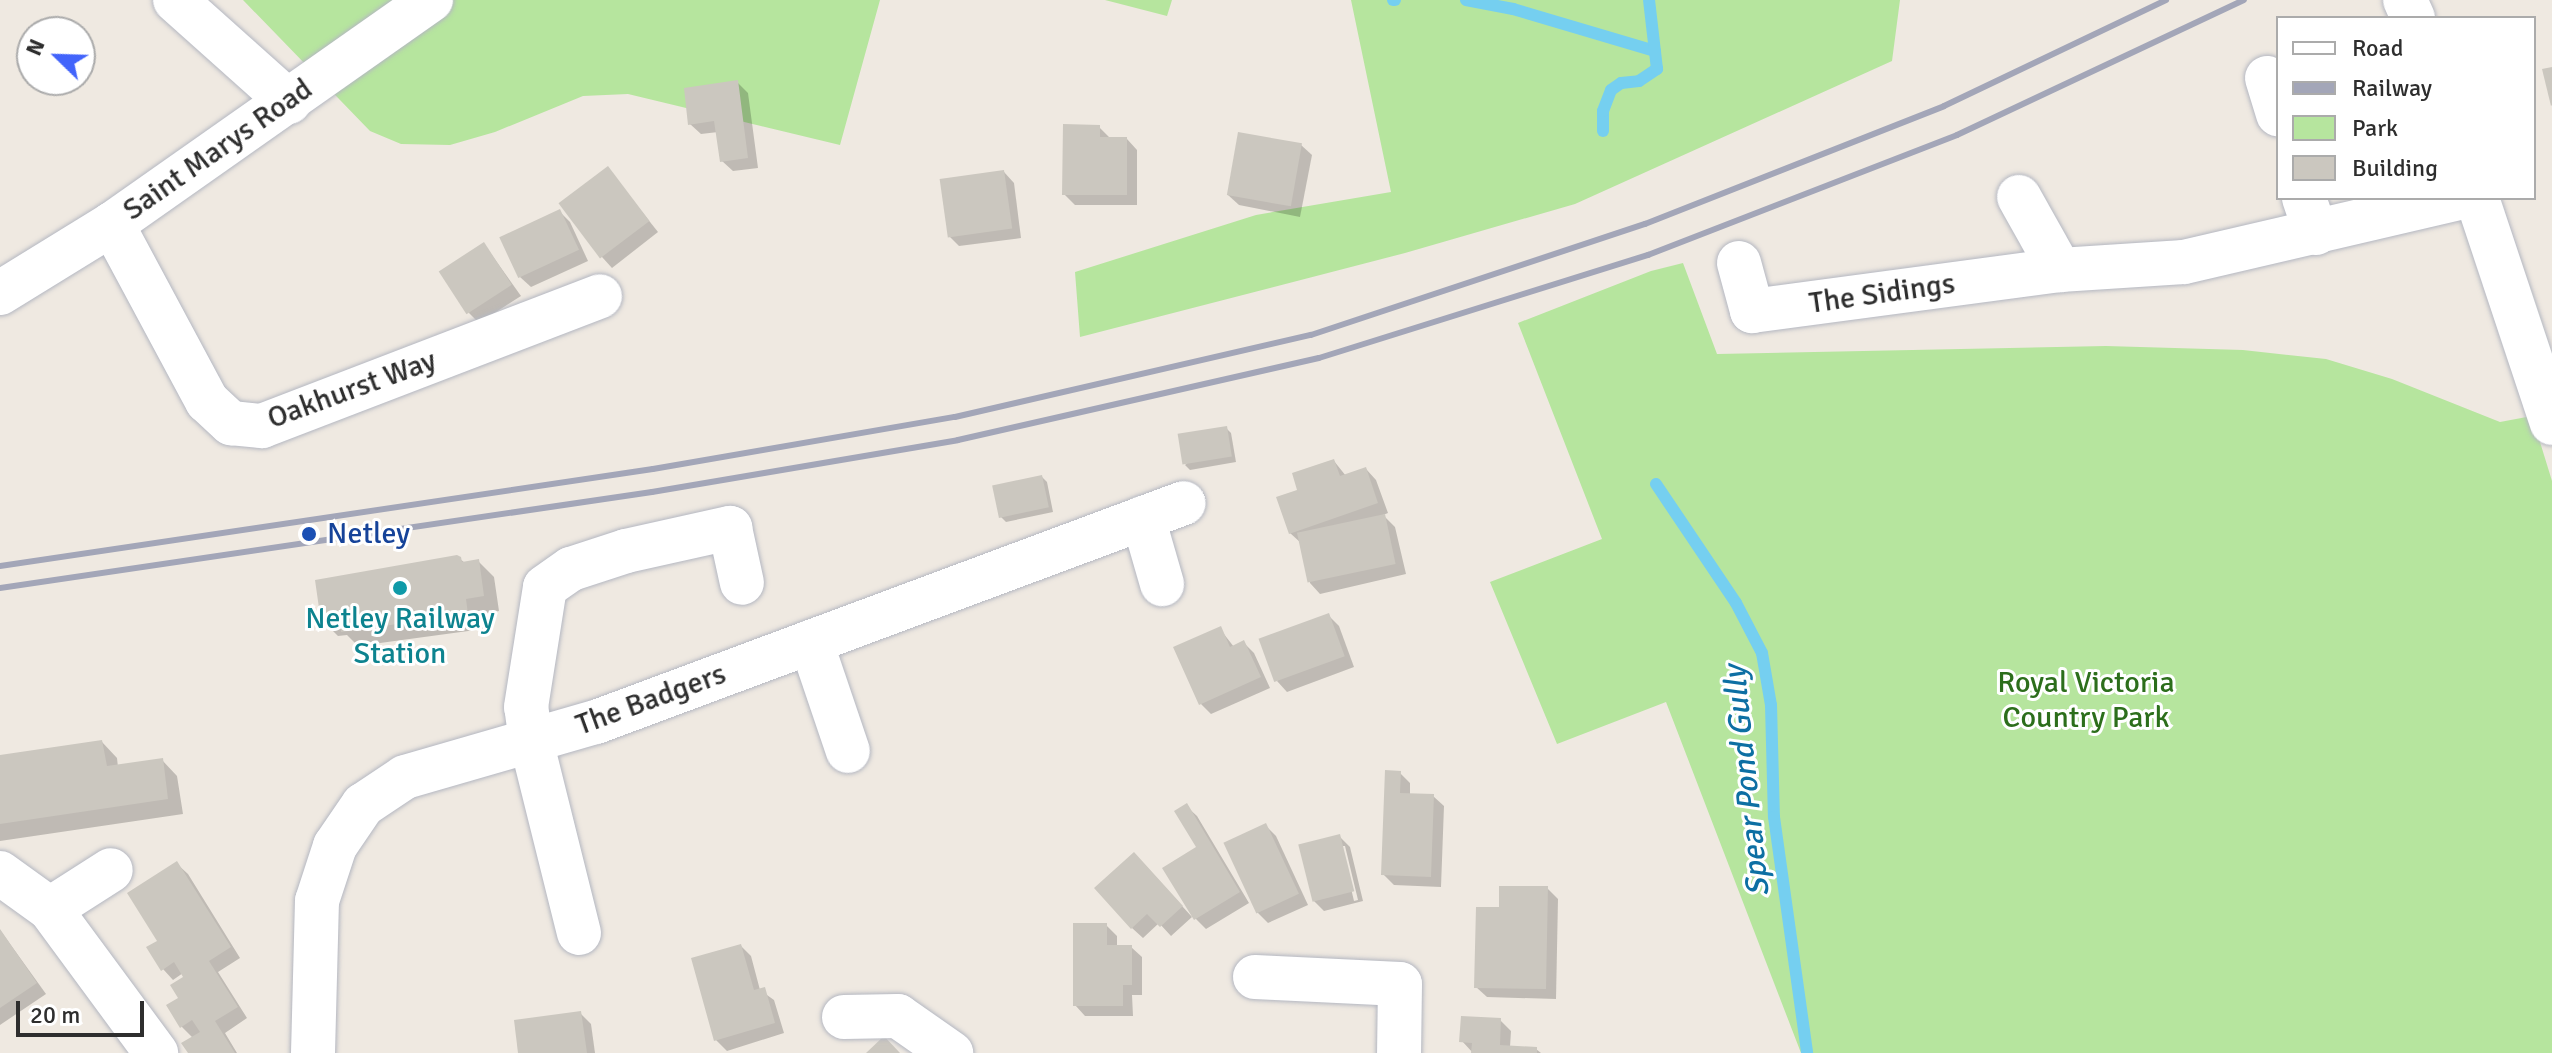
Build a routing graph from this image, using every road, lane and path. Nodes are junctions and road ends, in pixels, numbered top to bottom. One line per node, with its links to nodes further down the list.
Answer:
1 (175, 0): 3 (street)
2 (431, 0): 3 (street, Saint Marys Road)
3 (289, 102): 8 (street, Saint Marys Road)
4 (2019, 197): 10 (street)
5 (2442, 200): 7 (street, The Sidings)
6 (2478, 200): 13 (street)
7 (2310, 216): 10 (street, The Sidings)
8 (112, 224): 11 (street, Saint Marys Road); 12 (street, Oakhurst Way)
9 (1739, 263): 10 (street, The Sidings)
10 (2060, 270)
11 (0, 293)
12 (600, 296)
13 (2552, 423)
14 (1184, 503): 15 (street, The Badgers)
15 (1143, 518): 17 (street); 18 (street, The Badgers)
16 (742, 583): 19 (street)
17 (1162, 584)
18 (811, 642): 19 (street, The Badgers); 20 (street)
19 (531, 741): 24 (street); 28 (street, The Badgers)
20 (848, 751)
21 (111, 870): 23 (street)
22 (0, 873): 23 (street)
23 (50, 909): 27 (street)
24 (579, 933)
25 (1255, 977): 30 (street)
26 (844, 1017): 29 (street)
27 (156, 1053)
28 (313, 1053)
29 (951, 1053)
30 (1399, 1053)

